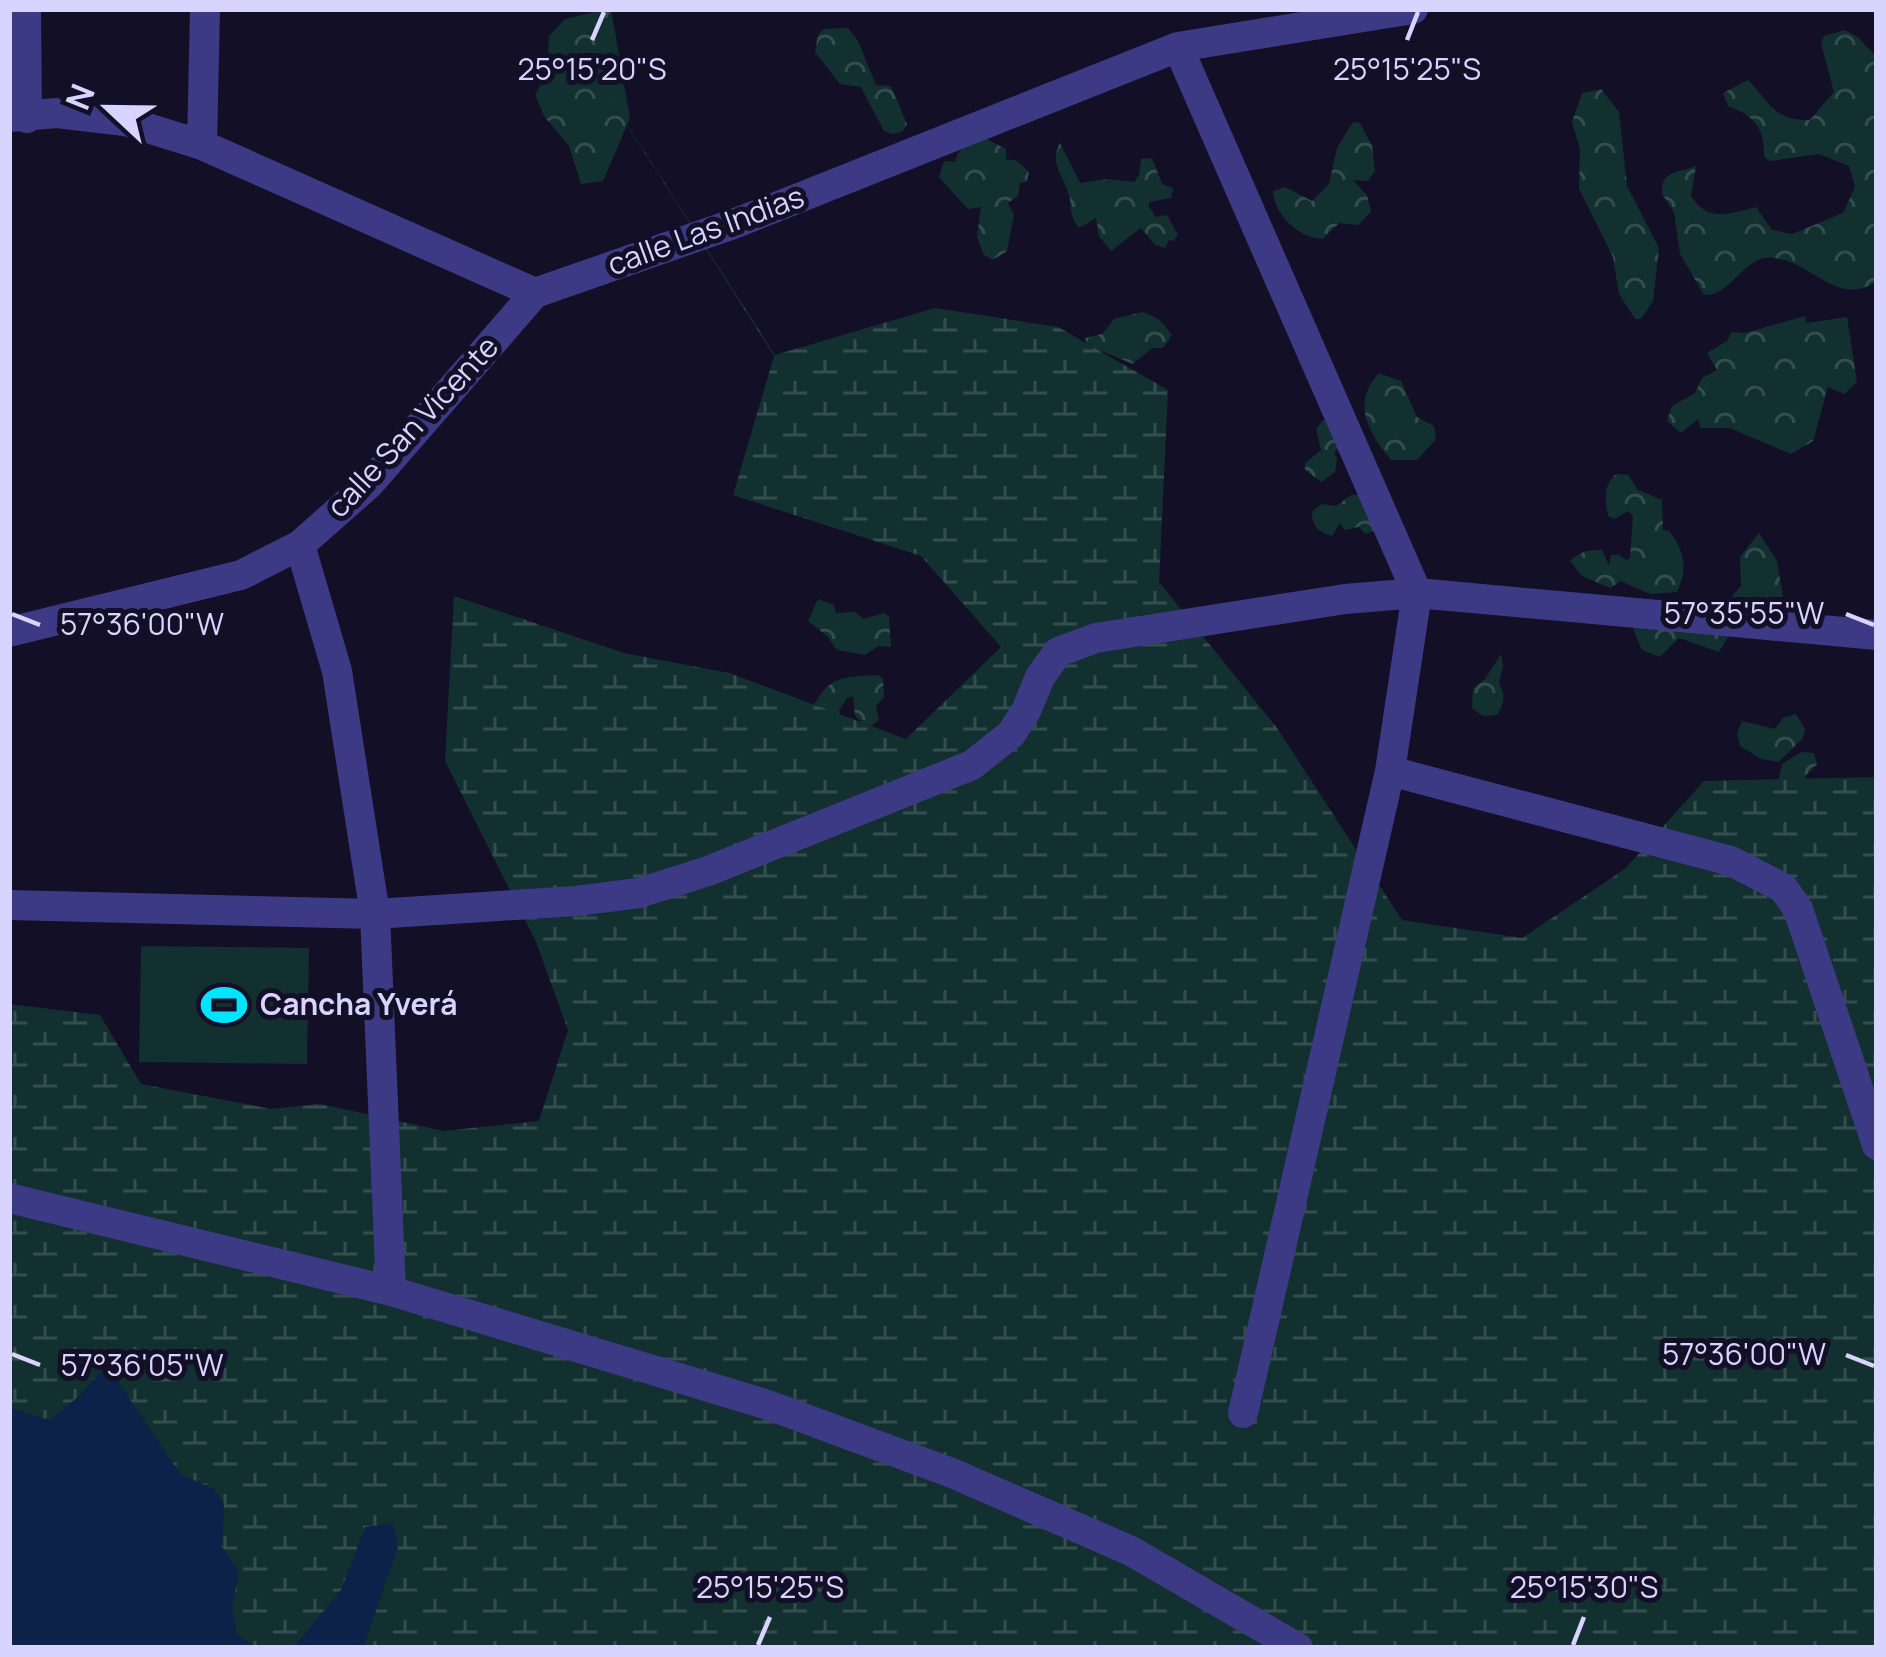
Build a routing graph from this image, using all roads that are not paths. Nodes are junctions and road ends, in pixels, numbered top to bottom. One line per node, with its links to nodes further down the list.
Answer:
1 (26, 9): 6 (street)
2 (205, 9): 7 (street)
3 (1412, 9): 4 (street, calle Las Indias)
4 (1366, 12): 5 (street, calle Las Indias)
5 (1178, 47): 8 (street, calle Las Indias); 10 (street)
6 (18, 118): 7 (street)
7 (202, 145): 8 (street)
8 (535, 293): 9 (street, calle San Vicente)
9 (300, 545): 11 (street, calle San Vicente); 15 (street)
10 (1417, 593): 12 (street); 13 (street); 15 (street)
11 (9, 632)
12 (1877, 635)
13 (1390, 771): 16 (street); 19 (street)
14 (9, 905): 15 (street)
15 (375, 914): 18 (street)
16 (1877, 1145)
17 (9, 1198): 18 (street)
18 (391, 1291): 20 (street)
19 (1244, 1413)
20 (1298, 1648)

